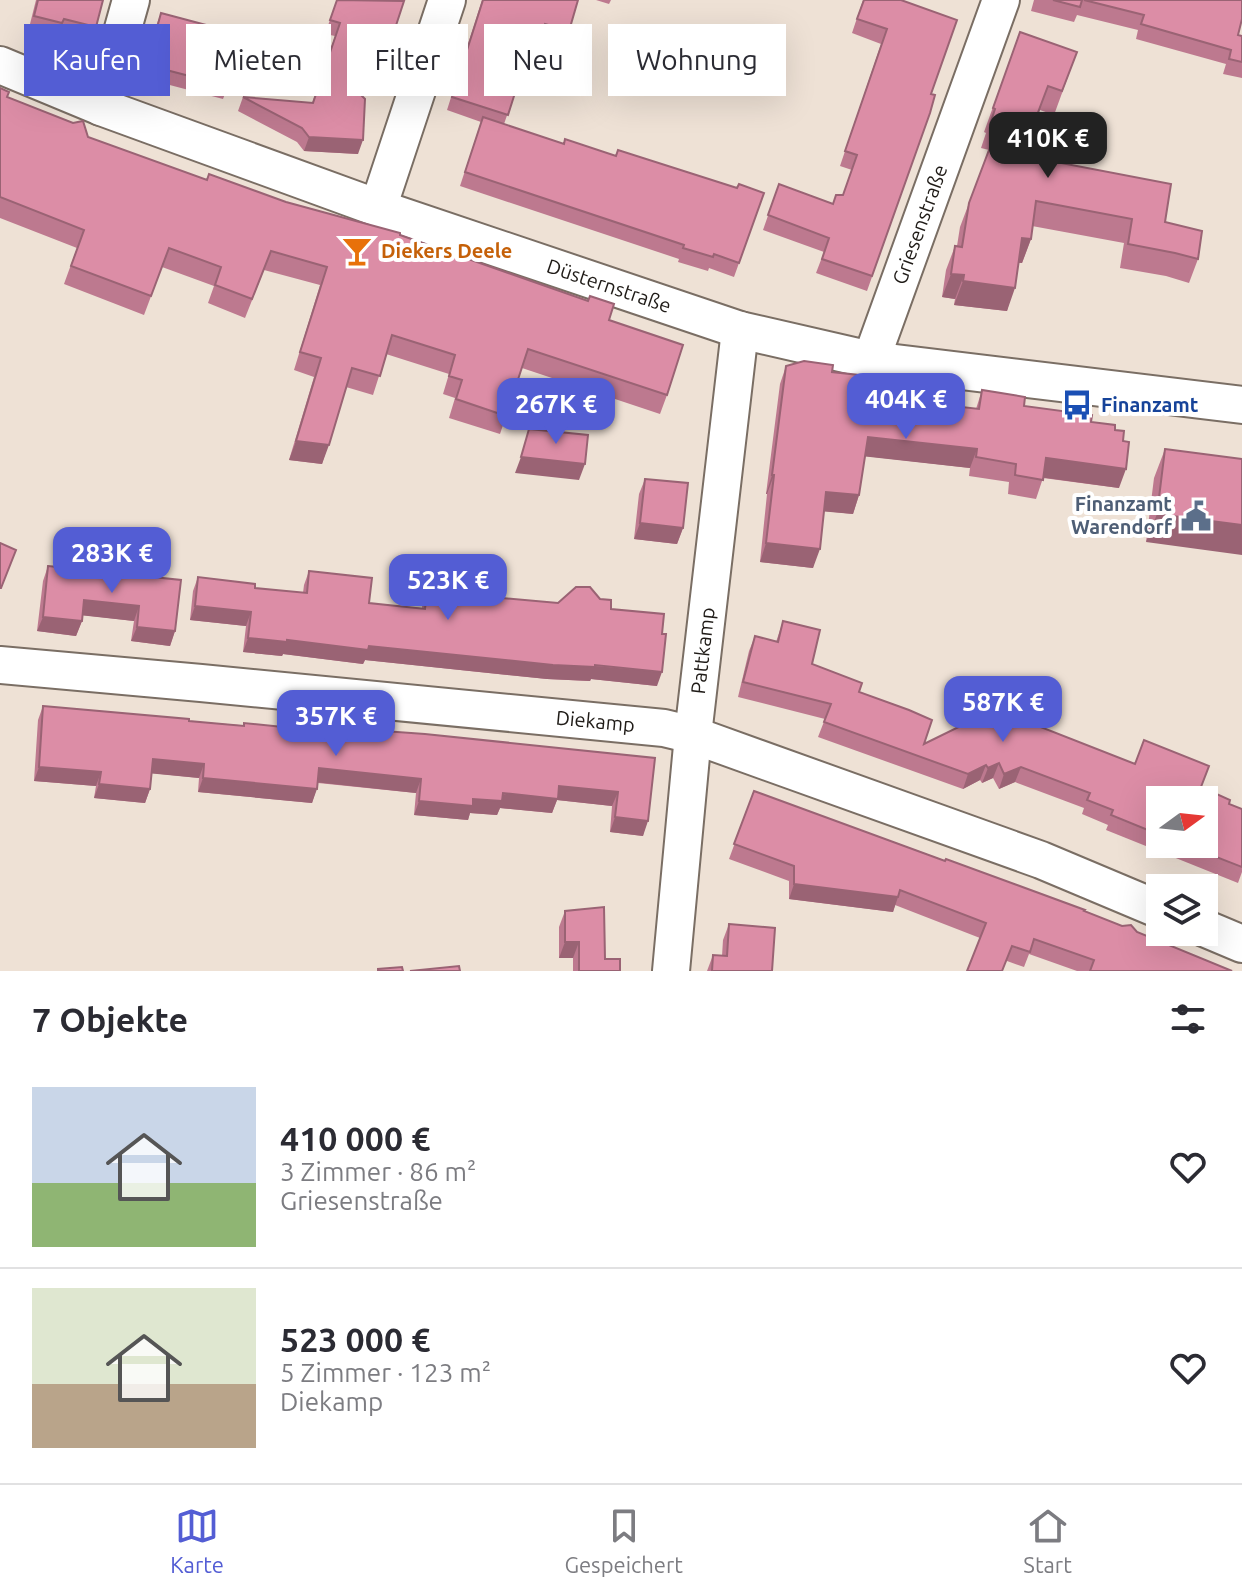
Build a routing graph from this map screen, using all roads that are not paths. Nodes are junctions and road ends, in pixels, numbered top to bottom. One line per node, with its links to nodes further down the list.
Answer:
1 (131, 0): 5 (street)
2 (447, 0): 6 (street)
3 (1001, 0): 8 (street, Griesenstraße)
4 (0, 65): 5 (street, Düsternstraße)
5 (101, 107): 6 (street, Düsternstraße)
6 (378, 208): 7 (street, Düsternstraße)
7 (740, 330): 8 (street, Düsternstraße); 11 (street, Pattkamp)
8 (871, 360): 9 (street, Düsternstraße)
9 (1242, 405)
10 (0, 665): 11 (street, Diekamp)
11 (693, 735): 12 (street, Diekamp); 15 (street, Pattkamp)
12 (1146, 904)
13 (1218, 934): 14 (street)
14 (1242, 944)
15 (671, 971)

